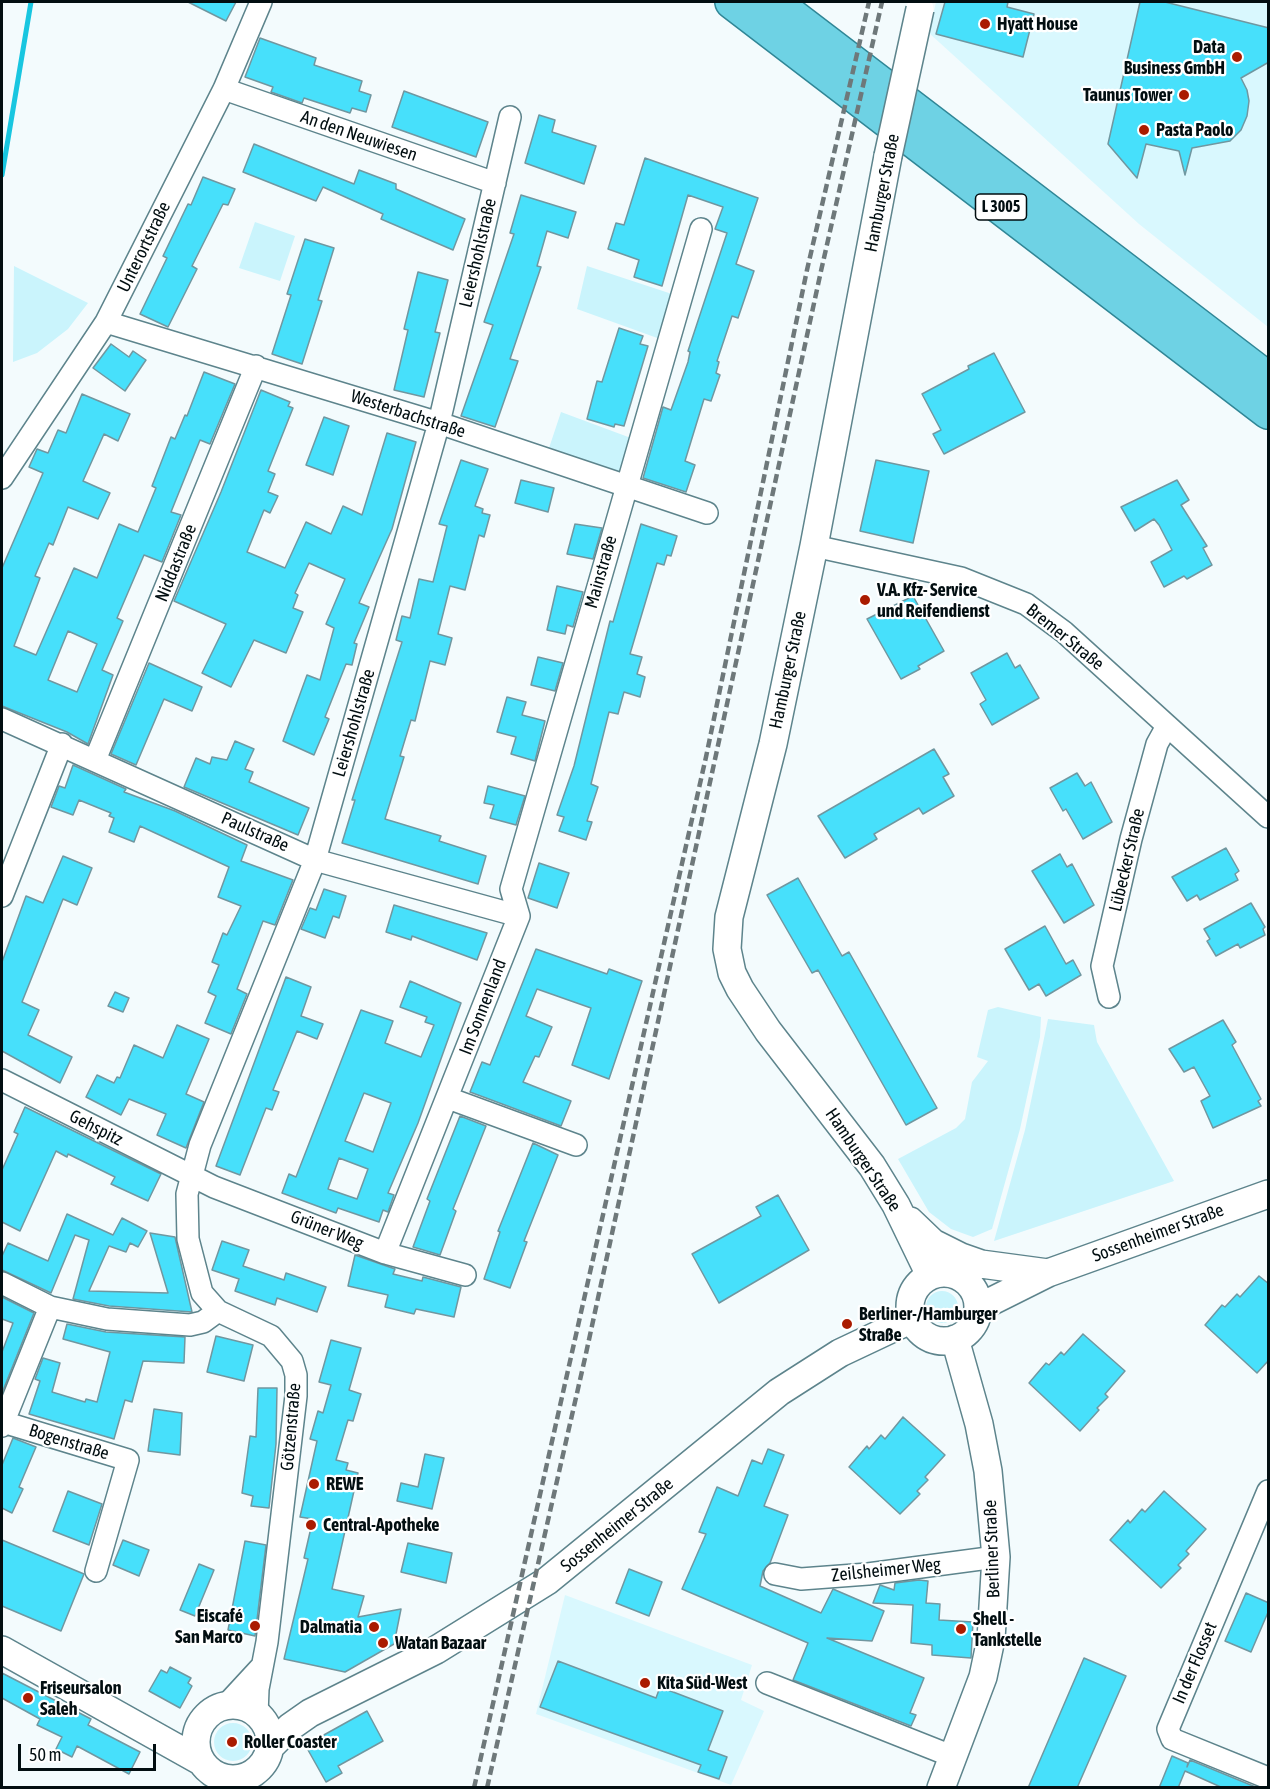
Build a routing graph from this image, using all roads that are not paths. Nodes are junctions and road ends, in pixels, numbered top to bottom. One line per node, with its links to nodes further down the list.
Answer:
1 (261, 2): 5 (street, Unterortstraße)
2 (732, 2): 12 (highway, L 3005)
3 (774, 2): 11 (highway, L 3005)
4 (921, 5): 17 (street, Hamburger Straße, bridge)
5 (224, 89): 7 (street, An den Neuwiesen); 9 (street, Unterortstraße)
6 (510, 117): 7 (street, Leiershohlstraße)
7 (495, 183): 13 (street, Leiershohlstraße)
8 (701, 229): 15 (street, Mainstraße)
9 (106, 322): 10 (street, Westerbachstraße); 14 (street, Unterortstraße)
10 (256, 366): 13 (street, Westerbachstraße); 21 (street, Niddastraße)
11 (1269, 379)
12 (1269, 412)
13 (439, 423): 15 (street, Westerbachstraße); 23 (street, Leiershohlstraße)
14 (2, 478)
15 (626, 488): 16 (street, Westerbachstraße); 25 (street, Mainstraße)
16 (706, 513)
17 (814, 546): 19 (street, Bremer Straße); 32 (street, Hamburger Straße)
18 (2, 719): 20 (street, Paulstraße)
19 (1167, 726): 22 (street, Bremer Straße); 26 (street, Lübecker Straße)
20 (62, 744): 21 (street, Paulstraße); 24 (street)
21 (95, 760): 23 (street, Paulstraße)
22 (1269, 817)
23 (315, 860): 25 (street, Paulstraße); 30 (street, Leiershohlstraße)
24 (2, 896)
25 (519, 916): 28 (street, Im Sonnenland)
26 (1108, 997)
27 (2, 1080): 30 (street, Gehspitz)
28 (448, 1098): 29 (street); 33 (street, Im Sonnenland)
29 (576, 1146)
30 (191, 1177): 33 (street, Grüner Weg); 40 (street, Leiershohlstraße)
31 (1269, 1194): 34 (street, Sossenheimer Straße)
32 (896, 1204): 34 (street); 36 (street, Hamburger Straße)
33 (385, 1253): 35 (street, Grüner Weg)
34 (1048, 1272): 38 (street, Sossenheimer Straße)
35 (465, 1275)
36 (930, 1275): 38 (street); 41 (street)
37 (2, 1283): 39 (street)
38 (975, 1297): 42 (street)
39 (50, 1307): 40 (street); 43 (street)
40 (218, 1311): 49 (street, Götzenstraße)
41 (912, 1319): 42 (street); 52 (street, Sossenheimer Straße)
42 (955, 1339): 45 (street, Berliner Straße)
43 (2, 1424): 46 (street, Bogenstraße)
44 (1269, 1491): 59 (street, In der Flosset)
45 (996, 1557): 47 (street, Zeilsheimer Weg); 57 (street, Berliner Straße)
46 (96, 1571)
47 (776, 1574)
48 (2, 1650): 55 (street)
49 (261, 1666): 51 (street, Götzenstraße); 53 (street, Götzenstraße)
50 (767, 1683): 57 (street)
51 (225, 1706): 53 (street); 54 (street)
52 (310, 1713): 53 (street, Sossenheimer Straße); 56 (street, Sossenheimer Straße)
53 (258, 1716): 56 (street)
54 (201, 1724): 55 (street); 58 (street)
55 (151, 1734): 58 (street)
56 (269, 1748): 60 (street)
57 (954, 1757): 61 (street, Berliner Straße)
58 (214, 1775): 60 (street)
59 (1269, 1778)
60 (250, 1780)
61 (941, 1788)

